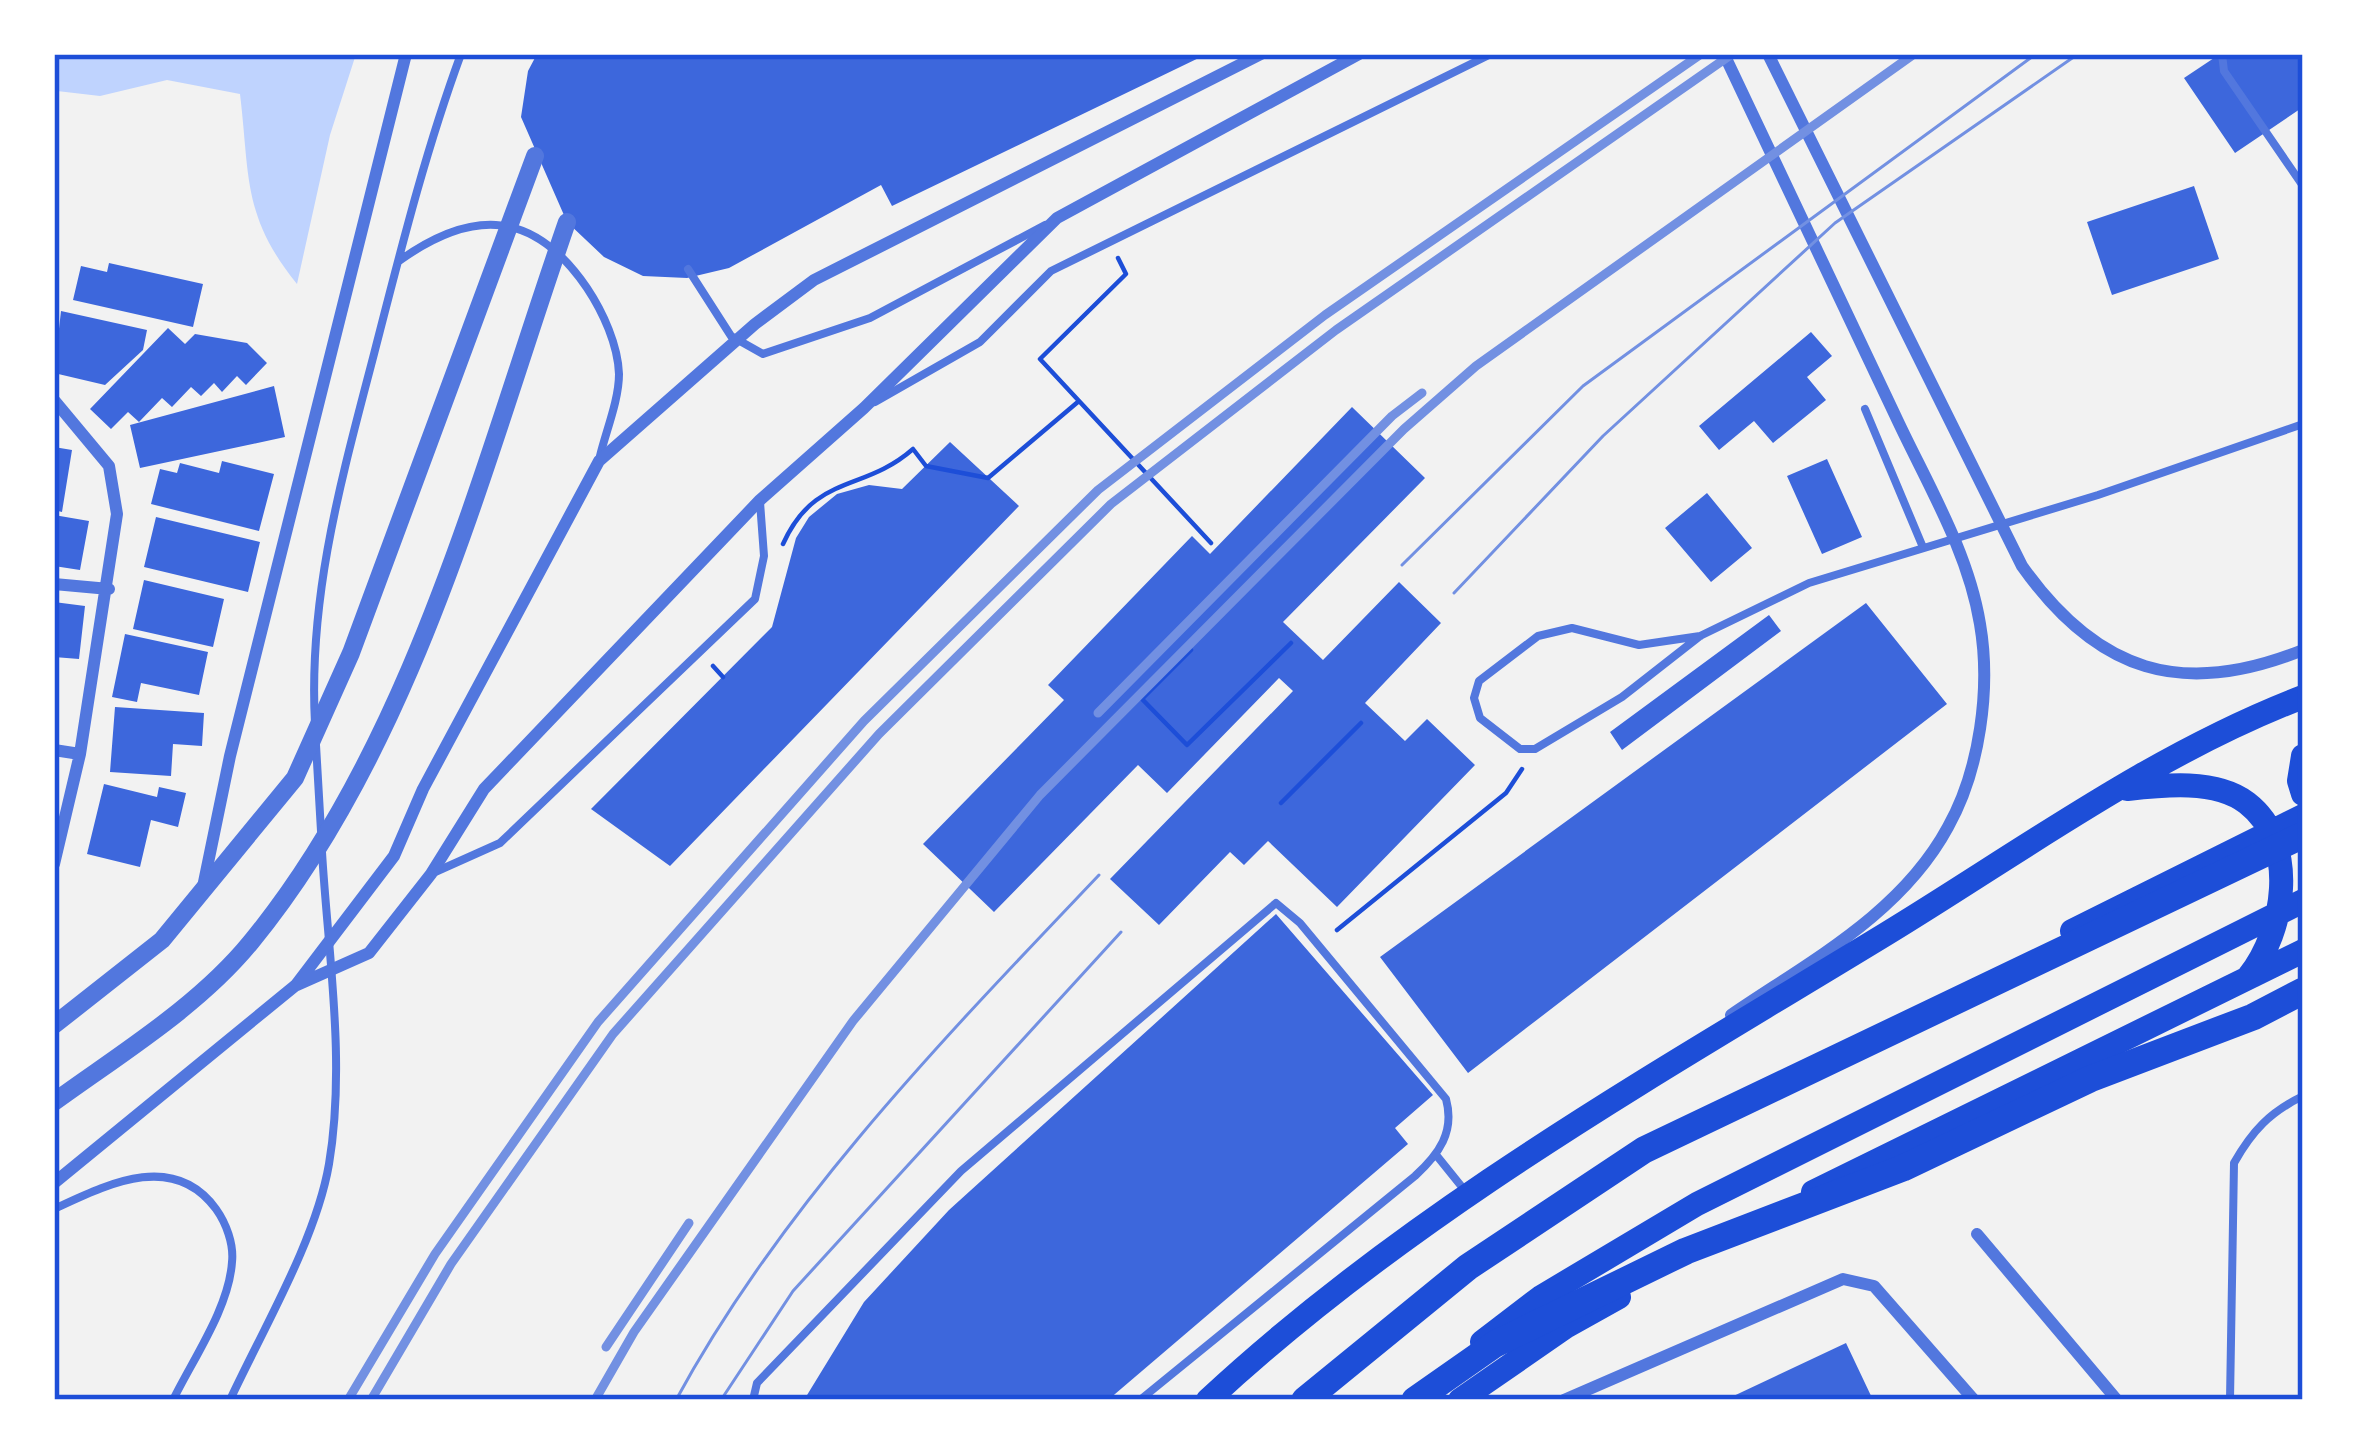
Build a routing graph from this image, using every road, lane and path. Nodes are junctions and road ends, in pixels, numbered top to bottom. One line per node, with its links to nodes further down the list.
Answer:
1 (406, 54): 47 (street)
2 (461, 54): 13 (lane)
3 (1261, 54): 21 (street)
4 (1359, 54): 11 (street)
5 (1491, 54): 18 (lane)
6 (1724, 54): 57 (street)
7 (1768, 54): 31 (street)
8 (2222, 54): 10 (lane)
9 (535, 157): 47 (street)
10 (2303, 186)
11 (1057, 218): 14 (lane); 18 (street)
12 (567, 222): 56 (street)
13 (398, 262): 21 (lane); 64 (lane)
14 (688, 269)
15 (1126, 274): 17 (path)
16 (54, 400): 27 (street)
17 (1078, 401): 23 (path); 25 (path)
18 (864, 408): 22 (street)
19 (1865, 409): 24 (lane)
20 (2303, 424): 24 (lane)
21 (599, 461): 52 (street)
22 (760, 500): 46 (street); 46 (lane)
23 (1211, 543)
24 (1922, 545): 28 (lane)
25 (779, 553)
26 (54, 584): 27 (street)
27 (109, 589): 38 (street)
28 (1700, 636): 36 (lane); 36 (lane)
29 (1291, 643): 30 (path)
30 (1191, 650)
31 (2303, 650)
32 (713, 666): 33 (path)
33 (723, 676)
34 (2303, 697): 40 (highway)
35 (1361, 723): 42 (path)
36 (1535, 749): 49 (path)
37 (54, 750): 38 (street)
38 (80, 754): 45 (street)
39 (2303, 756): 41 (highway)
40 (2119, 790): 51 (highway); 57 (highway)
41 (2303, 794)
42 (1281, 803)
43 (2303, 816): 68 (highway)
44 (2303, 835): 68 (highway)
45 (54, 864)
46 (431, 874): 52 (street)
47 (200, 900): 54 (street)
48 (2303, 901): 69 (highway)
49 (1337, 930)
50 (2303, 951): 51 (highway)
51 (2248, 978): 70 (highway)
52 (296, 985): 59 (street)
53 (2303, 991): 69 (highway)
54 (54, 1025)
55 (2303, 1096): 74 (lane)
56 (54, 1102)
57 (1566, 1126): 60 (highway)
58 (1437, 1156): 60 (lane); 65 (lane); 66 (lane)
59 (54, 1183)
60 (1469, 1196): 67 (highway)
61 (54, 1209): 63 (lane)
62 (1977, 1234): 73 (street)
63 (173, 1400)
64 (230, 1400)
65 (753, 1400)
66 (1140, 1400)
67 (1208, 1400)
68 (1301, 1400)
69 (1410, 1400)
70 (1460, 1400)
71 (1564, 1400): 72 (street)
72 (1974, 1400)
73 (2117, 1400)
74 (2230, 1400)

